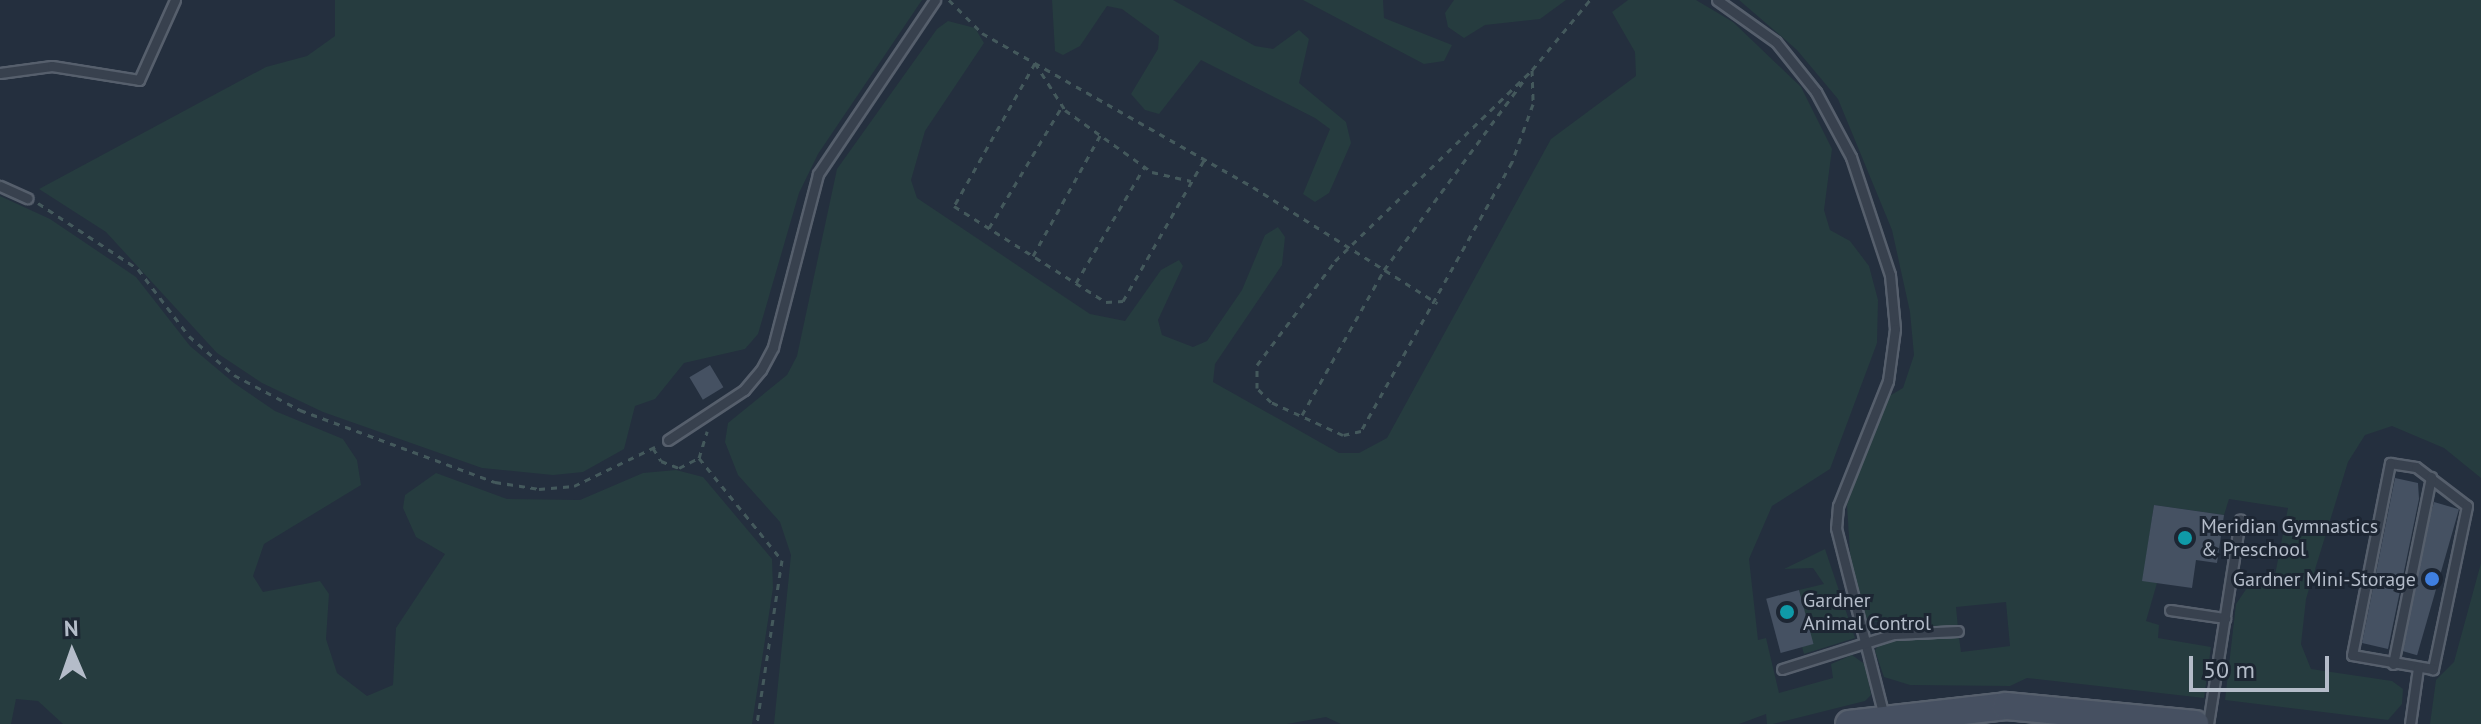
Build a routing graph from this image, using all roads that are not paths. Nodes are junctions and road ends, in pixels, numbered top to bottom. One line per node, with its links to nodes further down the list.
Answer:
1 (175, 0): 4 (lane)
2 (935, 0): 7 (lane)
3 (1717, 0): 13 (lane)
4 (0, 73)
5 (0, 186): 6 (lane)
6 (27, 198)
7 (668, 440)
8 (2431, 477): 14 (lane); 14 (lane); 15 (lane)
9 (2240, 519): 11 (lane)
10 (2170, 610): 11 (lane)
11 (2225, 618): 20 (lane)
12 (1958, 631): 13 (lane)
13 (1864, 644): 16 (lane); 17 (lane)
14 (2393, 664): 15 (lane)
15 (2418, 668): 21 (lane)
16 (1782, 669)
17 (1884, 716): 18 (main road); 19 (main road)
18 (1849, 724)
19 (2195, 724)
20 (2208, 724)
21 (2410, 724)

